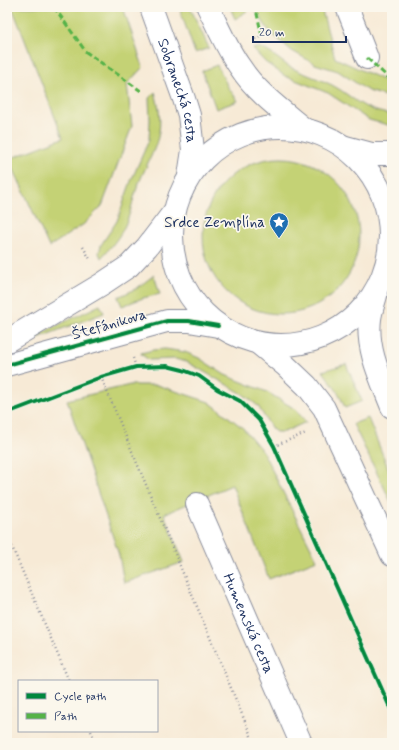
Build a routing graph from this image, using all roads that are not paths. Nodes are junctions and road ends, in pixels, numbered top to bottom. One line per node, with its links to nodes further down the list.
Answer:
1 (151, 7): 8 (main road, Sobranecká cesta)
2 (208, 7): 5 (main road)
3 (347, 7): 4 (main road)
4 (367, 58)
5 (304, 129): 6 (main road); 8 (main road)
6 (344, 146): 7 (main road); 10 (main road)
7 (392, 154)
8 (188, 176): 9 (main road)
9 (174, 213): 12 (main road); 13 (main road, Štefánikova)
10 (389, 263): 11 (main road)
11 (377, 290): 14 (main road); 16 (main road)
12 (218, 326): 14 (main road); 15 (main road, Štefánikova)
13 (7, 342)
14 (258, 343): 18 (main road)
15 (7, 365)
16 (392, 407)
17 (197, 504): 19 (main road, Humenská cesta)
18 (392, 555)
19 (301, 743)

